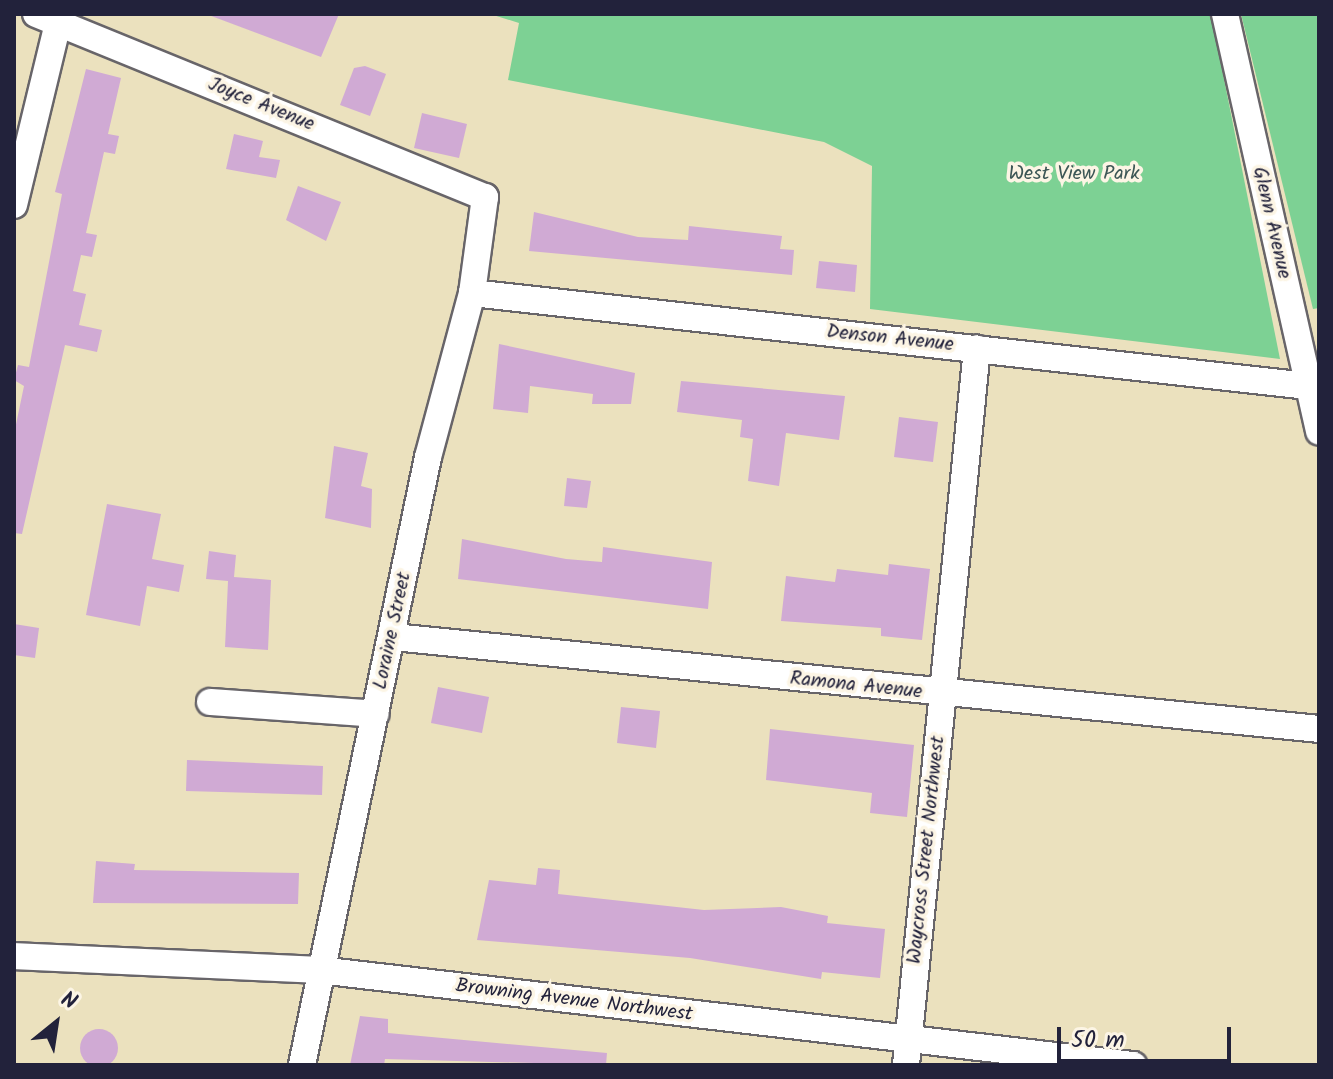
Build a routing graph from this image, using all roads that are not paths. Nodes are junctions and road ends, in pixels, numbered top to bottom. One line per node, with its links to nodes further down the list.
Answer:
1 (1225, 14): 7 (street, Glenn Avenue)
2 (47, 18): 3 (street, Joyce Avenue); 4 (street)
3 (485, 197): 5 (street, Loraine Street)
4 (14, 205)
5 (472, 293): 6 (street, Denson Avenue); 9 (street, Loraine Street)
6 (977, 349): 7 (street, Denson Avenue); 10 (street, Waycross Street Northwest)
7 (1308, 386): 8 (street, Glenn Avenue)
8 (1319, 432)
9 (393, 637): 10 (street, Ramona Avenue); 12 (street, Loraine Street)
10 (942, 695): 13 (street, Ramona Avenue); 16 (street, Waycross Street Northwest)
11 (210, 702): 12 (street)
12 (376, 714): 15 (street, Loraine Street)
13 (1319, 729)
14 (14, 956): 15 (street, Browning Avenue Northwest)
15 (319, 970): 16 (street, Browning Avenue Northwest); 17 (street, Loraine Street)
16 (907, 1053): 18 (street, Browning Avenue Northwest)
17 (302, 1065)
18 (1133, 1065)

